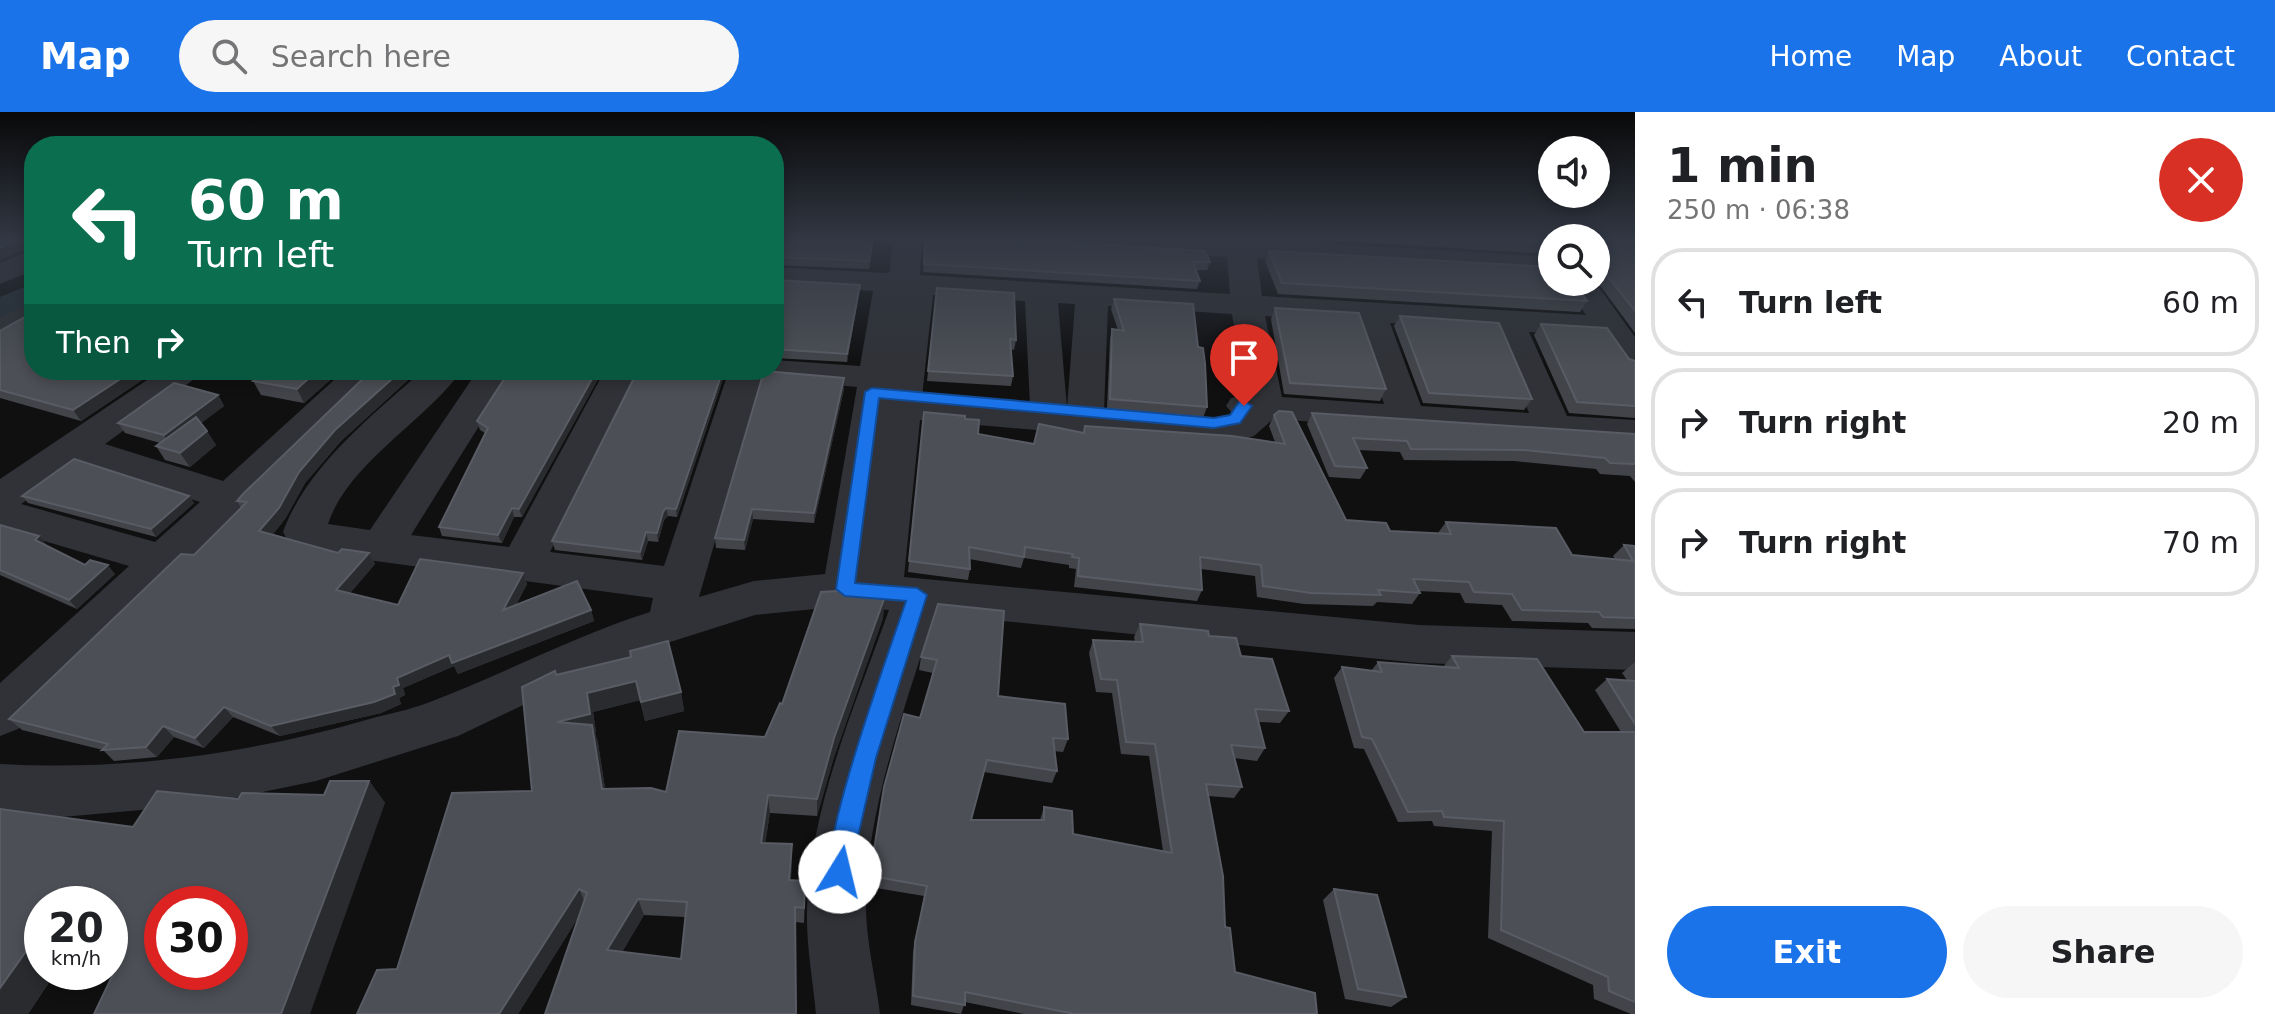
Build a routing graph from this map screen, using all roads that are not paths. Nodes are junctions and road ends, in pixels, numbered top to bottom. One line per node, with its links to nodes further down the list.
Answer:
1 (880, 281): 3 (street)
2 (1234, 281): 7 (street)
3 (904, 282): 4 (street); 21 (street)
4 (1041, 294): 5 (street); 23 (street)
5 (1092, 295): 7 (street); 25 (street)
6 (1589, 296): 11 (street)
7 (1236, 305): 8 (street); 22 (street)
8 (1369, 312): 10 (street); 24 (street)
9 (24, 318): 12 (street)
10 (1508, 321): 11 (street); 26 (street)
11 (1612, 327): 13 (street)
12 (0, 330)
13 (1635, 361)
14 (784, 372): 21 (street)
15 (171, 380): 28 (street)
16 (355, 380): 29 (street)
17 (434, 380): 32 (street)
18 (489, 380): 32 (street)
19 (618, 380): 34 (street)
20 (744, 380): 36 (street)
21 (889, 393): 23 (street); 25 (street); 35 (street)
22 (1255, 406): 24 (street); 25 (street)
23 (1049, 410): 25 (street)
24 (1406, 415): 26 (street)
25 (1085, 417)
26 (1553, 426): 27 (street)
27 (1635, 432)
28 (74, 448): 29 (street); 30 (street)
29 (230, 497): 33 (street)
30 (0, 499)
31 (0, 513): 33 (street)
32 (382, 545): 34 (street)
33 (163, 560): 38 (street)
34 (522, 564): 36 (street)
35 (881, 592): 36 (street); 37 (street); 40 (street)
36 (674, 605): 39 (street)
37 (1635, 651)
38 (0, 714)
39 (0, 788)
40 (848, 1014)

